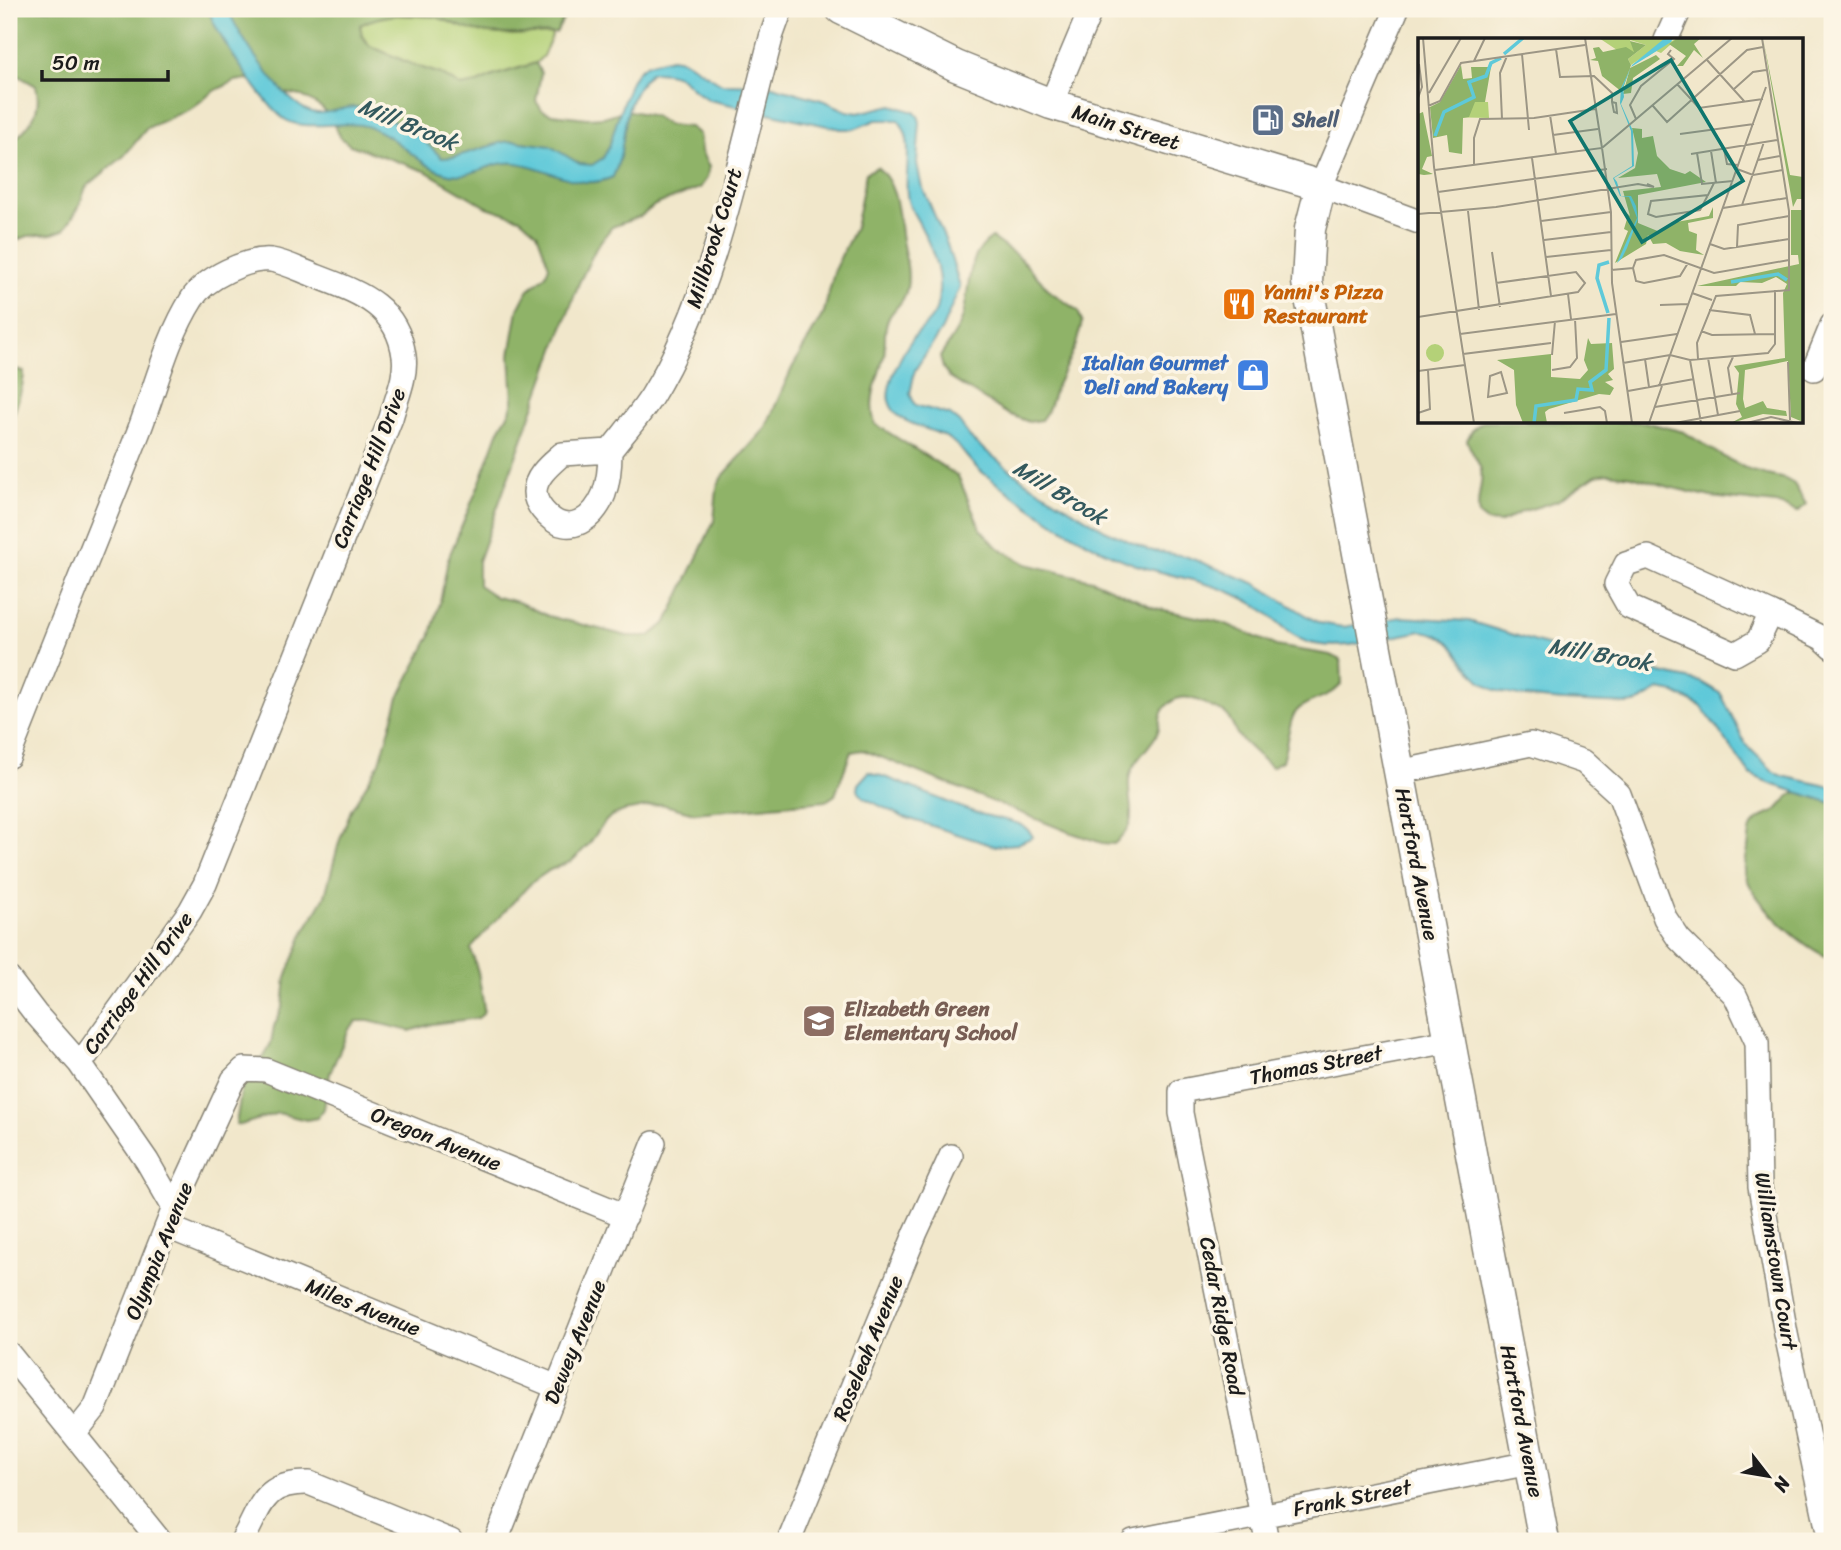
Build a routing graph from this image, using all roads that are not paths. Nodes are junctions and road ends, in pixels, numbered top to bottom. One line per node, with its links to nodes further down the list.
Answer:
1 (781, 9): 12 (street, Millbrook Court)
2 (841, 9): 7 (main road, Main Street)
3 (1091, 9): 7 (street)
4 (1397, 9): 8 (street)
5 (1680, 9): 6 (street)
6 (1667, 38)
7 (1051, 104): 8 (main road, Main Street)
8 (1321, 186): 9 (street, Main Street); 16 (main road, Hartford Avenue)
9 (1418, 222)
10 (1832, 325): 11 (street)
11 (1816, 370)
12 (610, 451)
13 (1771, 613): 13 (street); 14 (street)
14 (1832, 647)
15 (9, 756): 19 (street, Carriage Hill Drive)
16 (1399, 772): 18 (main road, Hartford Avenue); 39 (street, Williamstown Court)
17 (9, 979): 19 (street, Carriage Hill Drive)
18 (1450, 1041): 21 (street, Thomas Street); 29 (main road, Hartford Avenue)
19 (80, 1064): 25 (street, Carriage Hill Drive)
20 (244, 1069): 24 (street, Oregon Avenue); 25 (street, Olympia Avenue)
21 (1181, 1091): 30 (street, Cedar Ridge Road)
22 (654, 1143): 24 (street, Dewey Avenue)
23 (951, 1156): 35 (street, Roseleah Avenue)
24 (626, 1216): 27 (street, Dewey Avenue)
25 (171, 1217): 27 (street, Miles Avenue); 28 (street, Olympia Avenue)
26 (9, 1354): 28 (street)
27 (557, 1387): 34 (street, Dewey Avenue)
28 (75, 1433): 31 (street)
29 (1530, 1463): 30 (street, Frank Street); 38 (main road, Hartford Avenue)
30 (1262, 1516): 36 (street, Frank Street); 37 (street, Cedar Ridge Road)
31 (160, 1541)
32 (242, 1541): 33 (street)
33 (450, 1541)
34 (496, 1541)
35 (789, 1541)
36 (1133, 1541)
37 (1267, 1541)
38 (1544, 1541)
39 (1830, 1541)

